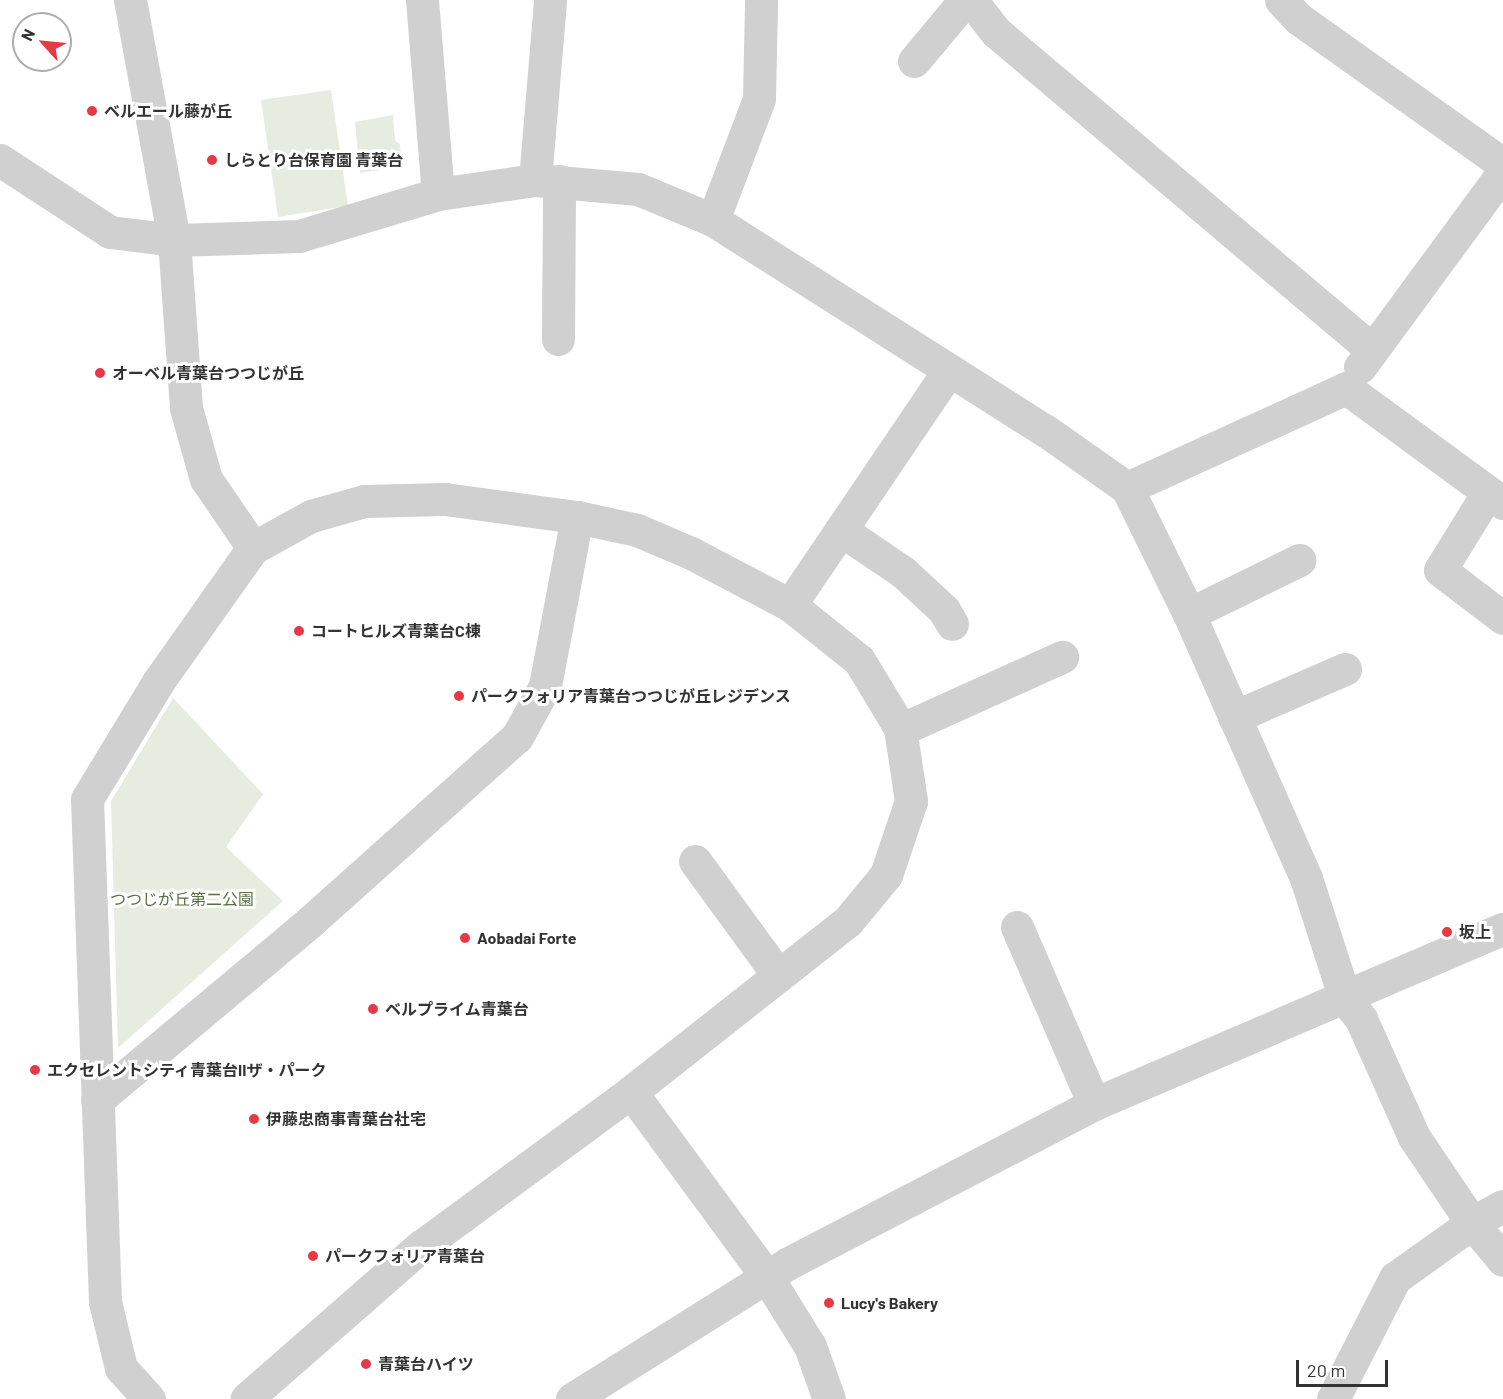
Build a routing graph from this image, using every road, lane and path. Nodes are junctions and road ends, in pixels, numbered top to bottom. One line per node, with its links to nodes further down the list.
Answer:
1 (130, 0): 15 (street)
2 (422, 0): 13 (street)
3 (550, 0): 12 (street)
4 (761, 0): 14 (street)
5 (965, 0): 8 (street)
6 (971, 0): 17 (street)
7 (1281, 0): 10 (street)
8 (914, 61)
9 (0, 160): 15 (street)
10 (1503, 164)
11 (1503, 172): 17 (street)
12 (547, 181): 13 (street); 14 (street); 16 (street)
13 (438, 194): 15 (street)
14 (712, 220): 18 (street)
15 (174, 240): 24 (street)
16 (558, 339)
17 (1371, 349): 19 (street)
18 (949, 370): 20 (street); 23 (street)
19 (1346, 388): 20 (street); 21 (street)
20 (1127, 488): 27 (street)
21 (1495, 498): 28 (street)
22 (578, 517): 24 (street); 26 (street); 40 (street)
23 (841, 530): 26 (street); 29 (street)
24 (254, 548): 40 (street)
25 (1299, 560): 27 (street)
26 (790, 605): 33 (street)
27 (1189, 614): 32 (street)
28 (1503, 618)
29 (952, 624)
30 (1062, 657): 33 (street)
31 (1345, 669): 32 (street)
32 (1234, 717): 38 (street)
33 (900, 730): 37 (street)
34 (695, 861): 37 (street)
35 (1017, 927): 41 (street)
36 (1503, 928): 38 (street)
37 (779, 976): 39 (street)
38 (1345, 999): 41 (street); 43 (street)
39 (631, 1092): 45 (street); 47 (street)
40 (98, 1100): 46 (street)
41 (1094, 1104): 45 (street)
42 (1503, 1206): 43 (street)
43 (1472, 1223): 44 (street); 50 (street)
44 (1503, 1260)
45 (766, 1277): 48 (street); 49 (street)
46 (150, 1399)
47 (246, 1399)
48 (572, 1399)
49 (829, 1399)
50 (1333, 1399)

